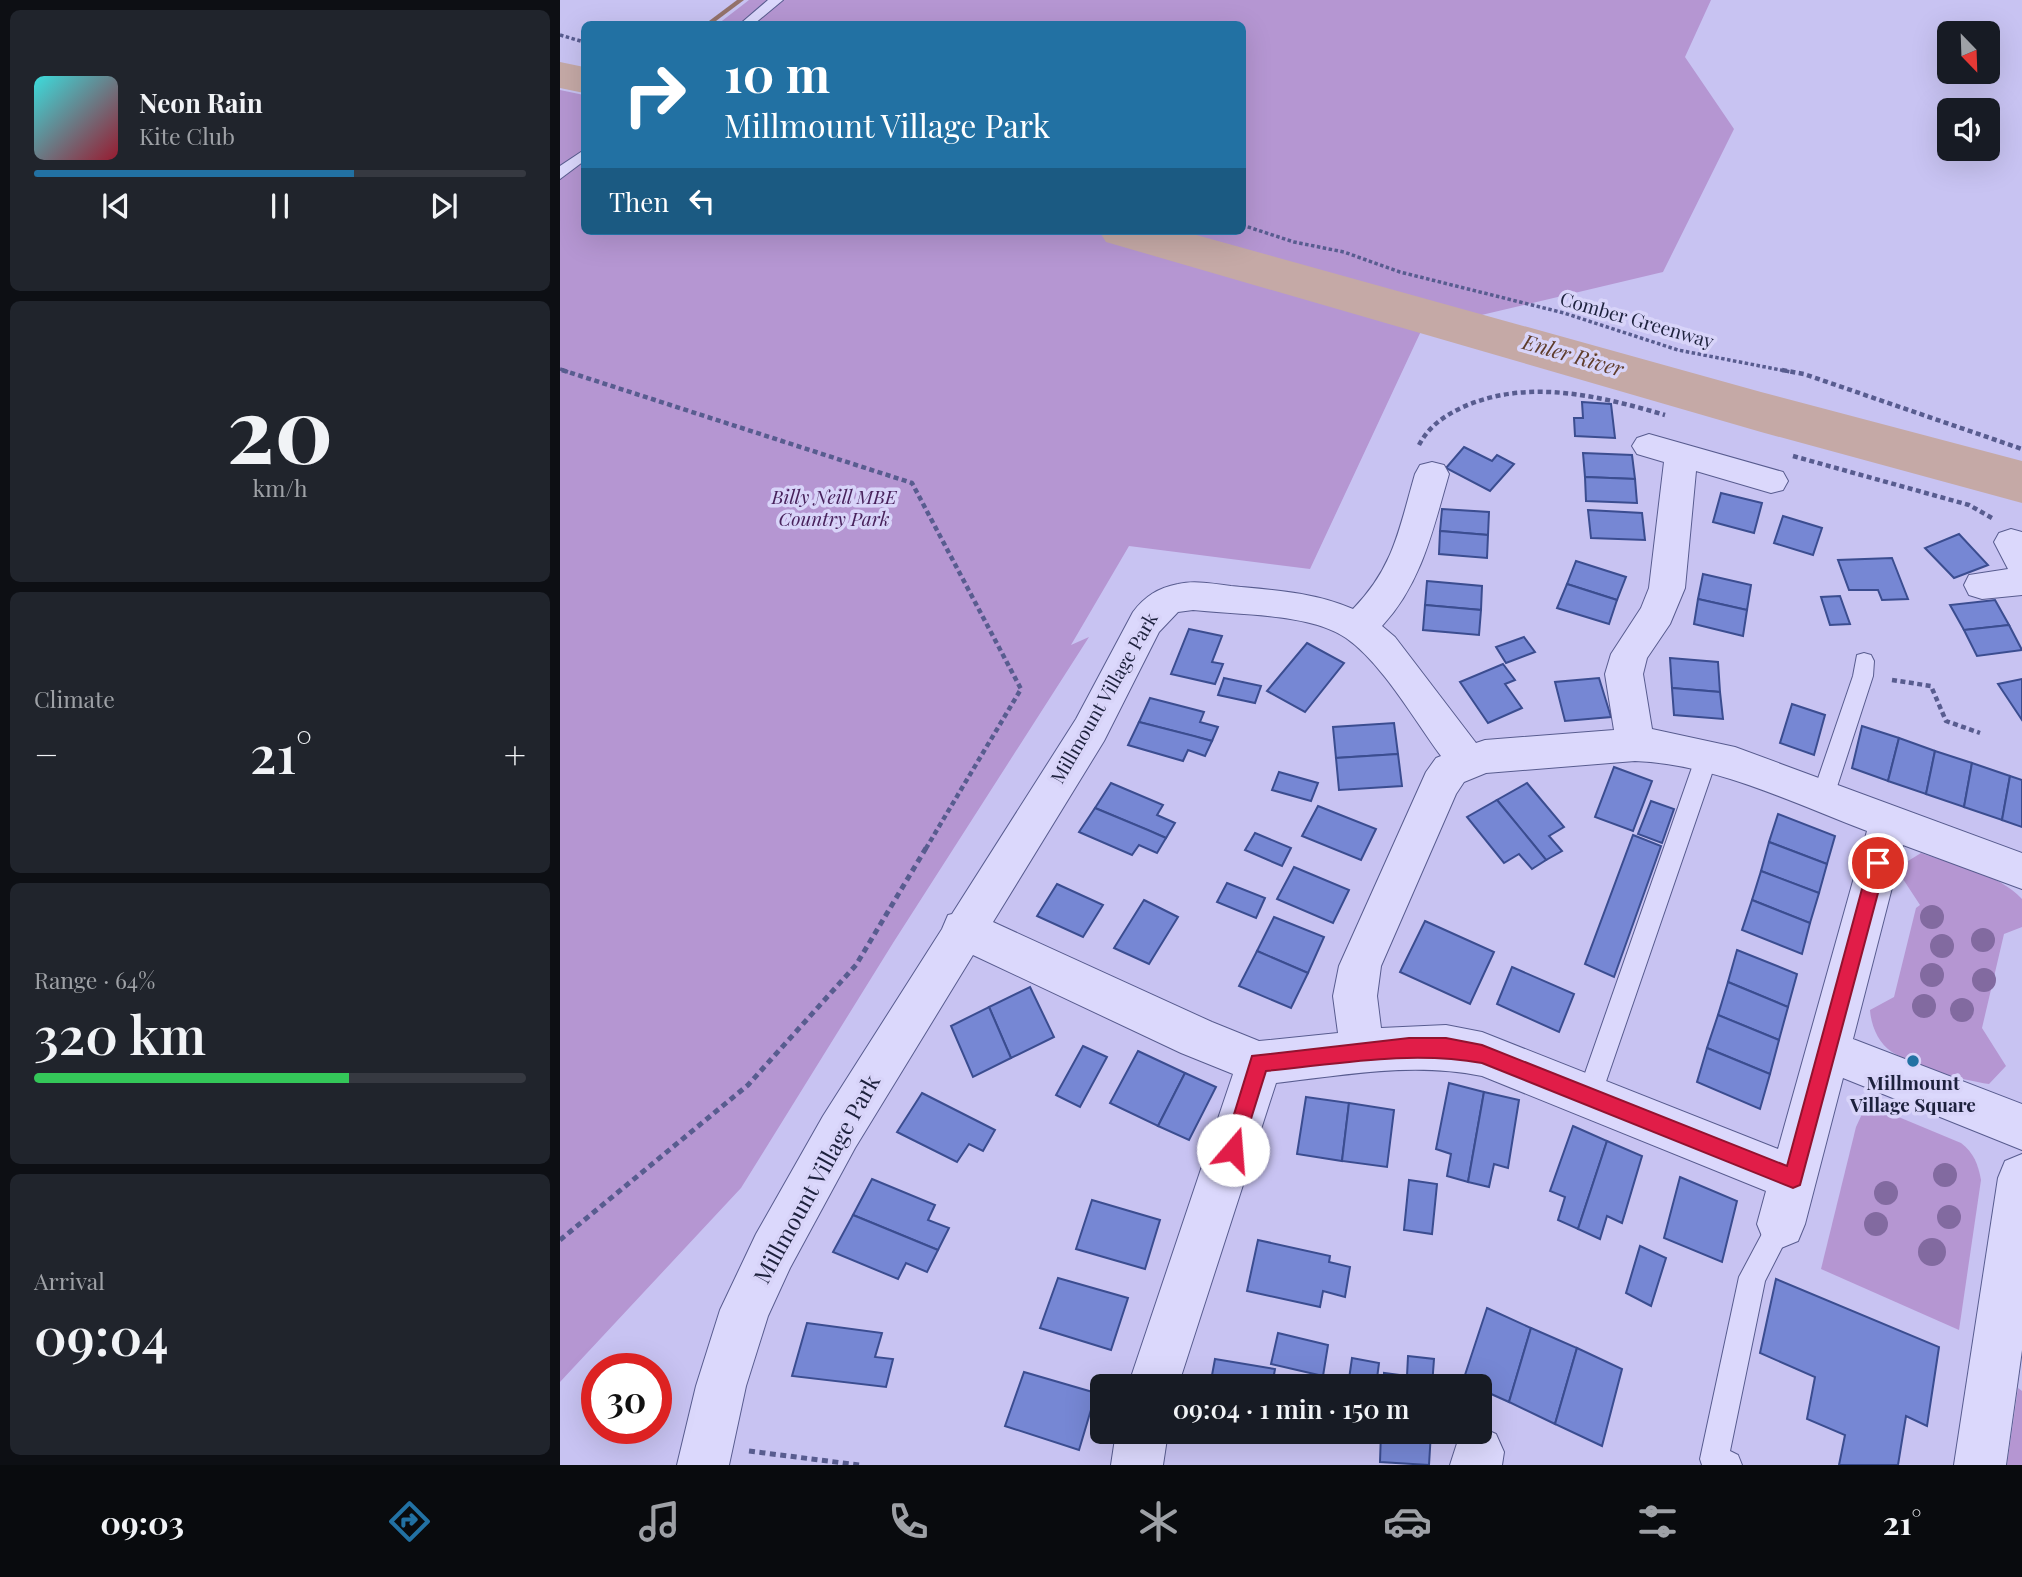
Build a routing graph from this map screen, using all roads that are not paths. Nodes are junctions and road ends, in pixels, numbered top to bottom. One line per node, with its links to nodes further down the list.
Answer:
1 (776, 0): 2 (lane)
2 (750, 21)
3 (581, 156): 4 (lane)
4 (560, 174)
5 (1432, 474): 9 (street)
6 (1771, 481): 11 (street)
7 (2022, 581): 8 (street)
8 (1982, 585)
9 (1357, 627): 13 (street, Millmount Village Park); 17 (street, Millmount Village Park)
10 (1863, 668): 14 (lane)
11 (1635, 745): 12 (street); 13 (street)
12 (1707, 756): 14 (street); 21 (lane)
13 (1467, 761): 18 (street)
14 (1823, 796): 15 (street)
15 (1889, 823): 16 (street); 19 (street)
16 (2022, 871)
17 (963, 929): 20 (street); 29 (street, Millmount Village Park)
18 (1362, 1051): 20 (street); 21 (street)
19 (1829, 1051): 22 (street); 23 (street)
20 (1259, 1063): 27 (street)
21 (1589, 1096): 23 (street)
22 (2022, 1127)
23 (1793, 1178): 25 (street)
24 (2022, 1178): 26 (street)
25 (1781, 1224): 31 (lane)
26 (2015, 1291): 32 (street)
27 (1157, 1374)
28 (1140, 1444): 30 (street)
29 (705, 1455)
30 (1137, 1465)
31 (1728, 1465)
32 (1980, 1465)

